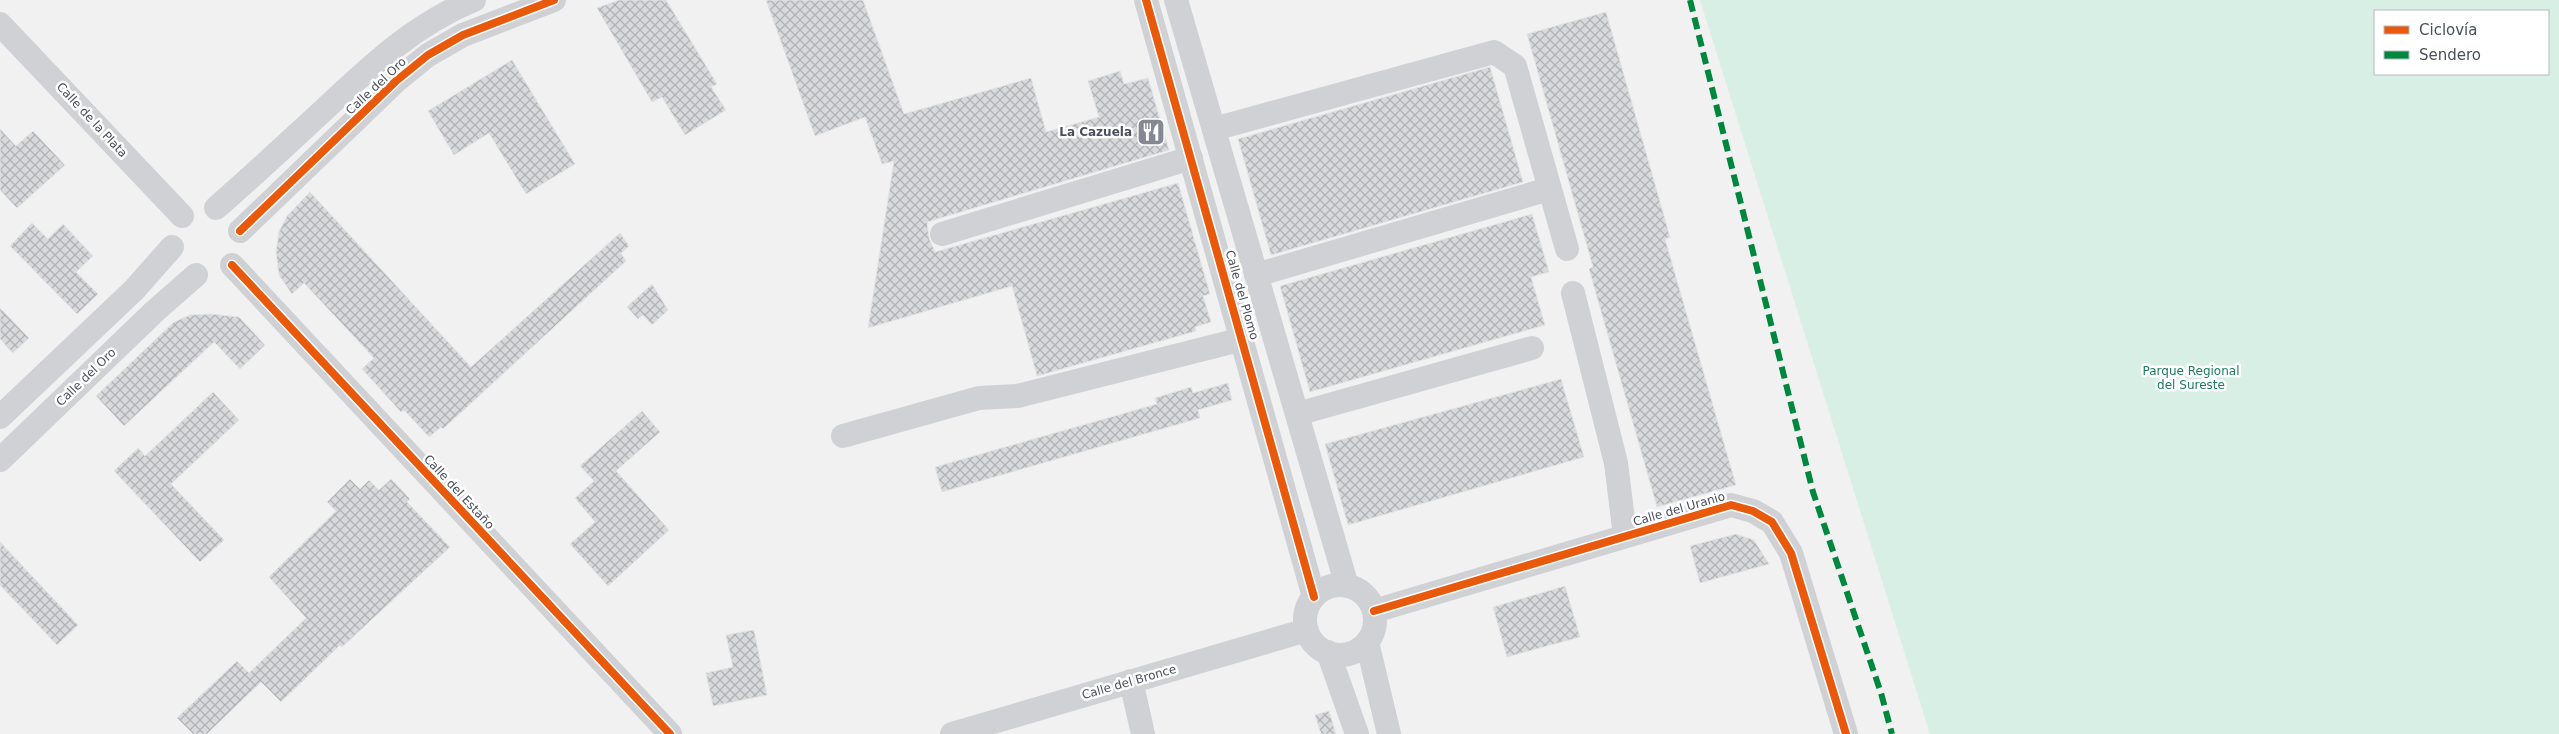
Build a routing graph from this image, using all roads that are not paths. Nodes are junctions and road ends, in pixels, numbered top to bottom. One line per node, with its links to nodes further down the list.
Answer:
1 (474, 0): 9 (street)
2 (554, 0): 11 (street, Calle del Oro)
3 (1146, 0): 7 (street, Calle del Plomo)
4 (1176, 0): 6 (street, Calle del Plomo)
5 (0, 24): 10 (street, Calle de la Plata)
6 (1214, 129): 8 (street); 17 (street, Calle del Plomo)
7 (1191, 158): 12 (street); 19 (street, Calle del Plomo)
8 (1549, 190): 14 (street); 17 (street)
9 (216, 208): 10 (street); 11 (street)
10 (182, 216): 13 (street)
11 (240, 231): 15 (street)
12 (942, 234)
13 (172, 247): 16 (street); 22 (street)
14 (1567, 249)
15 (232, 265): 16 (street); 34 (street, Calle del Estaño)
16 (196, 275): 24 (street, Calle del Oro)
17 (1256, 275): 21 (street, Calle del Plomo)
18 (1573, 293): 25 (street)
19 (1243, 339): 23 (street); 27 (street, Calle del Plomo)
20 (1532, 348): 21 (street)
21 (1297, 414): 26 (street, Calle del Plomo)
22 (0, 417)
23 (842, 436)
24 (0, 460)
25 (1625, 536): 28 (street, Calle del Uranio); 39 (street, Calle del Uranio)
26 (1347, 586): 27 (street); 28 (street)
27 (1314, 597): 29 (street)
28 (1374, 611): 30 (street)
29 (1307, 630): 31 (street); 32 (street, Calle del Bronce)
30 (1367, 642): 31 (street); 38 (street)
31 (1328, 652): 37 (street)
32 (1131, 681): 33 (street, Calle del Bronce); 36 (street)
33 (995, 728): 35 (street, Calle del Bronce)
34 (670, 734)
35 (952, 734)
36 (1143, 734)
37 (1357, 734)
38 (1389, 734)
39 (1846, 734)

